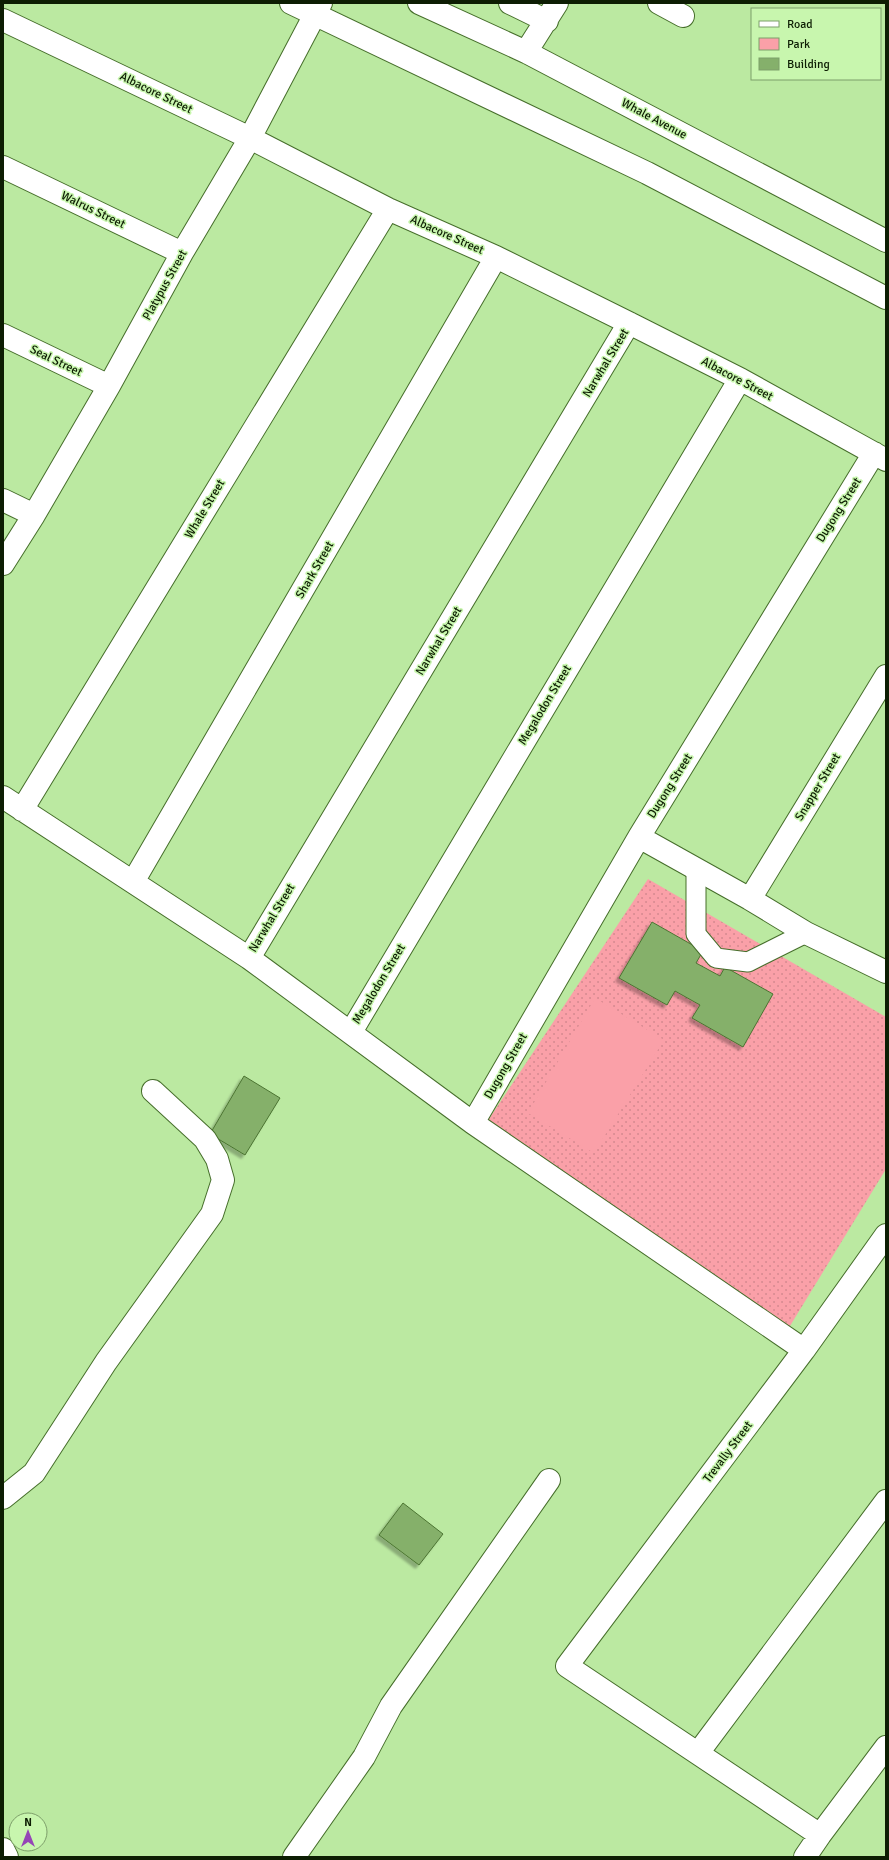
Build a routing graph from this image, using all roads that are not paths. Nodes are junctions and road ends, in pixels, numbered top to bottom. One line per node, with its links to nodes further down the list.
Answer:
1 (291, 3): 5 (street)
2 (419, 3): 9 (street, Whale Avenue)
3 (510, 3): 6 (street)
4 (658, 3): 7 (street)
5 (318, 9): 10 (street, Platypus Street); 16 (street)
6 (552, 12): 9 (street)
7 (683, 16)
8 (3, 20): 10 (street, Albacore Street)
9 (526, 52): 13 (street, Whale Avenue)
10 (250, 138): 12 (street, Albacore Street); 14 (street, Platypus Street)
11 (3, 167): 14 (street, Walrus Street)
12 (388, 208): 15 (street, Albacore Street); 27 (street, Whale Street)
13 (886, 241)
14 (182, 253): 20 (street, Platypus Street)
15 (496, 257): 17 (street, Albacore Street); 30 (street, Shark Street)
16 (886, 298)
17 (629, 323): 19 (street, Albacore Street); 33 (street, Narwhal Street)
18 (3, 335): 20 (street, Seal Street)
19 (740, 379): 21 (street, Albacore Street); 35 (street, Megalodon Street)
20 (109, 386): 23 (street, Platypus Street)
21 (880, 457): 28 (street, Dugong Street)
22 (3, 500): 23 (street)
23 (34, 515): 24 (street, Platypus Street)
24 (3, 564)
25 (886, 676): 31 (street, Snapper Street)
26 (3, 797): 27 (street)
27 (22, 810): 30 (street)
28 (639, 837): 29 (street); 37 (street, Dugong Street)
29 (696, 870): 31 (street); 32 (lane)
30 (133, 882): 33 (street)
31 (750, 899): 32 (street)
32 (806, 932): 34 (street)
33 (249, 958): 35 (street)
34 (886, 971)
35 (351, 1032): 37 (street)
36 (153, 1091): 41 (street)
37 (473, 1123): 39 (street)
38 (885, 1239): 39 (street, Trevally Street)
39 (804, 1350): 44 (street, Trevally Street)
40 (549, 1480): 48 (street)
41 (3, 1498)
42 (886, 1501): 44 (street)
43 (886, 1747): 45 (street)
44 (698, 1753): 45 (street)
45 (820, 1835): 49 (street)
46 (3, 1849): 47 (street)
47 (7, 1857)
48 (294, 1857)
49 (805, 1857)

